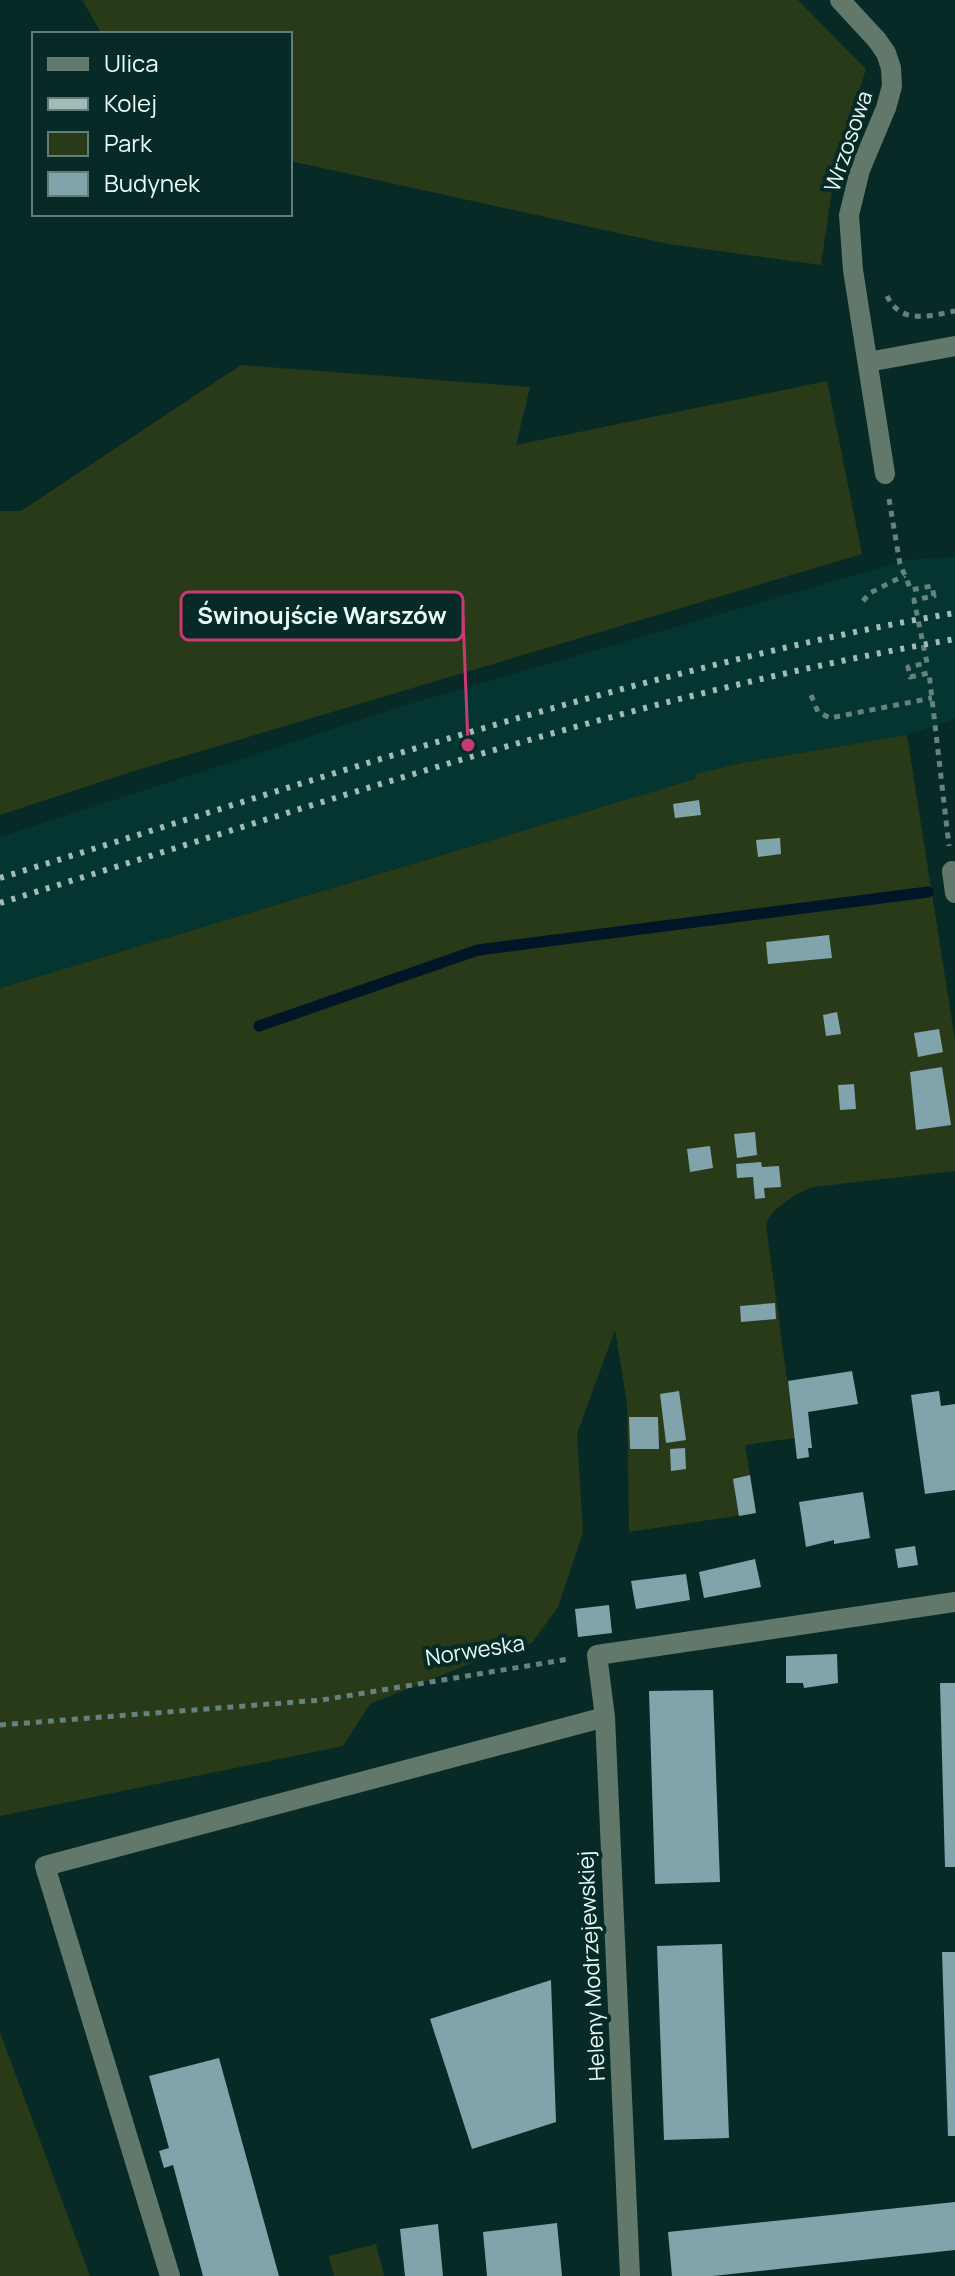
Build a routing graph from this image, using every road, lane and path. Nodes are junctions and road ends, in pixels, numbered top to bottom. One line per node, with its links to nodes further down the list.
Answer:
1 (840, 0): 5 (street, Wrzosowa)
2 (884, 289): 3 (path)
3 (955, 311)
4 (955, 346): 5 (street)
5 (868, 362): 6 (street, Wrzosowa)
6 (885, 474): 7 (path)
7 (905, 575): 8 (path); 10 (path)
8 (863, 601)
9 (811, 695): 10 (path)
10 (932, 698): 11 (path)
11 (952, 871): 12 (street)
12 (955, 893)
13 (955, 1602): 14 (street)
14 (597, 1655): 15 (street, Heleny Modrzejewskiej); 16 (path, Norweska)
15 (605, 1717): 17 (street); 18 (street, Heleny Modrzejewskiej)
16 (0, 1725)
17 (170, 2276)
18 (630, 2276)

